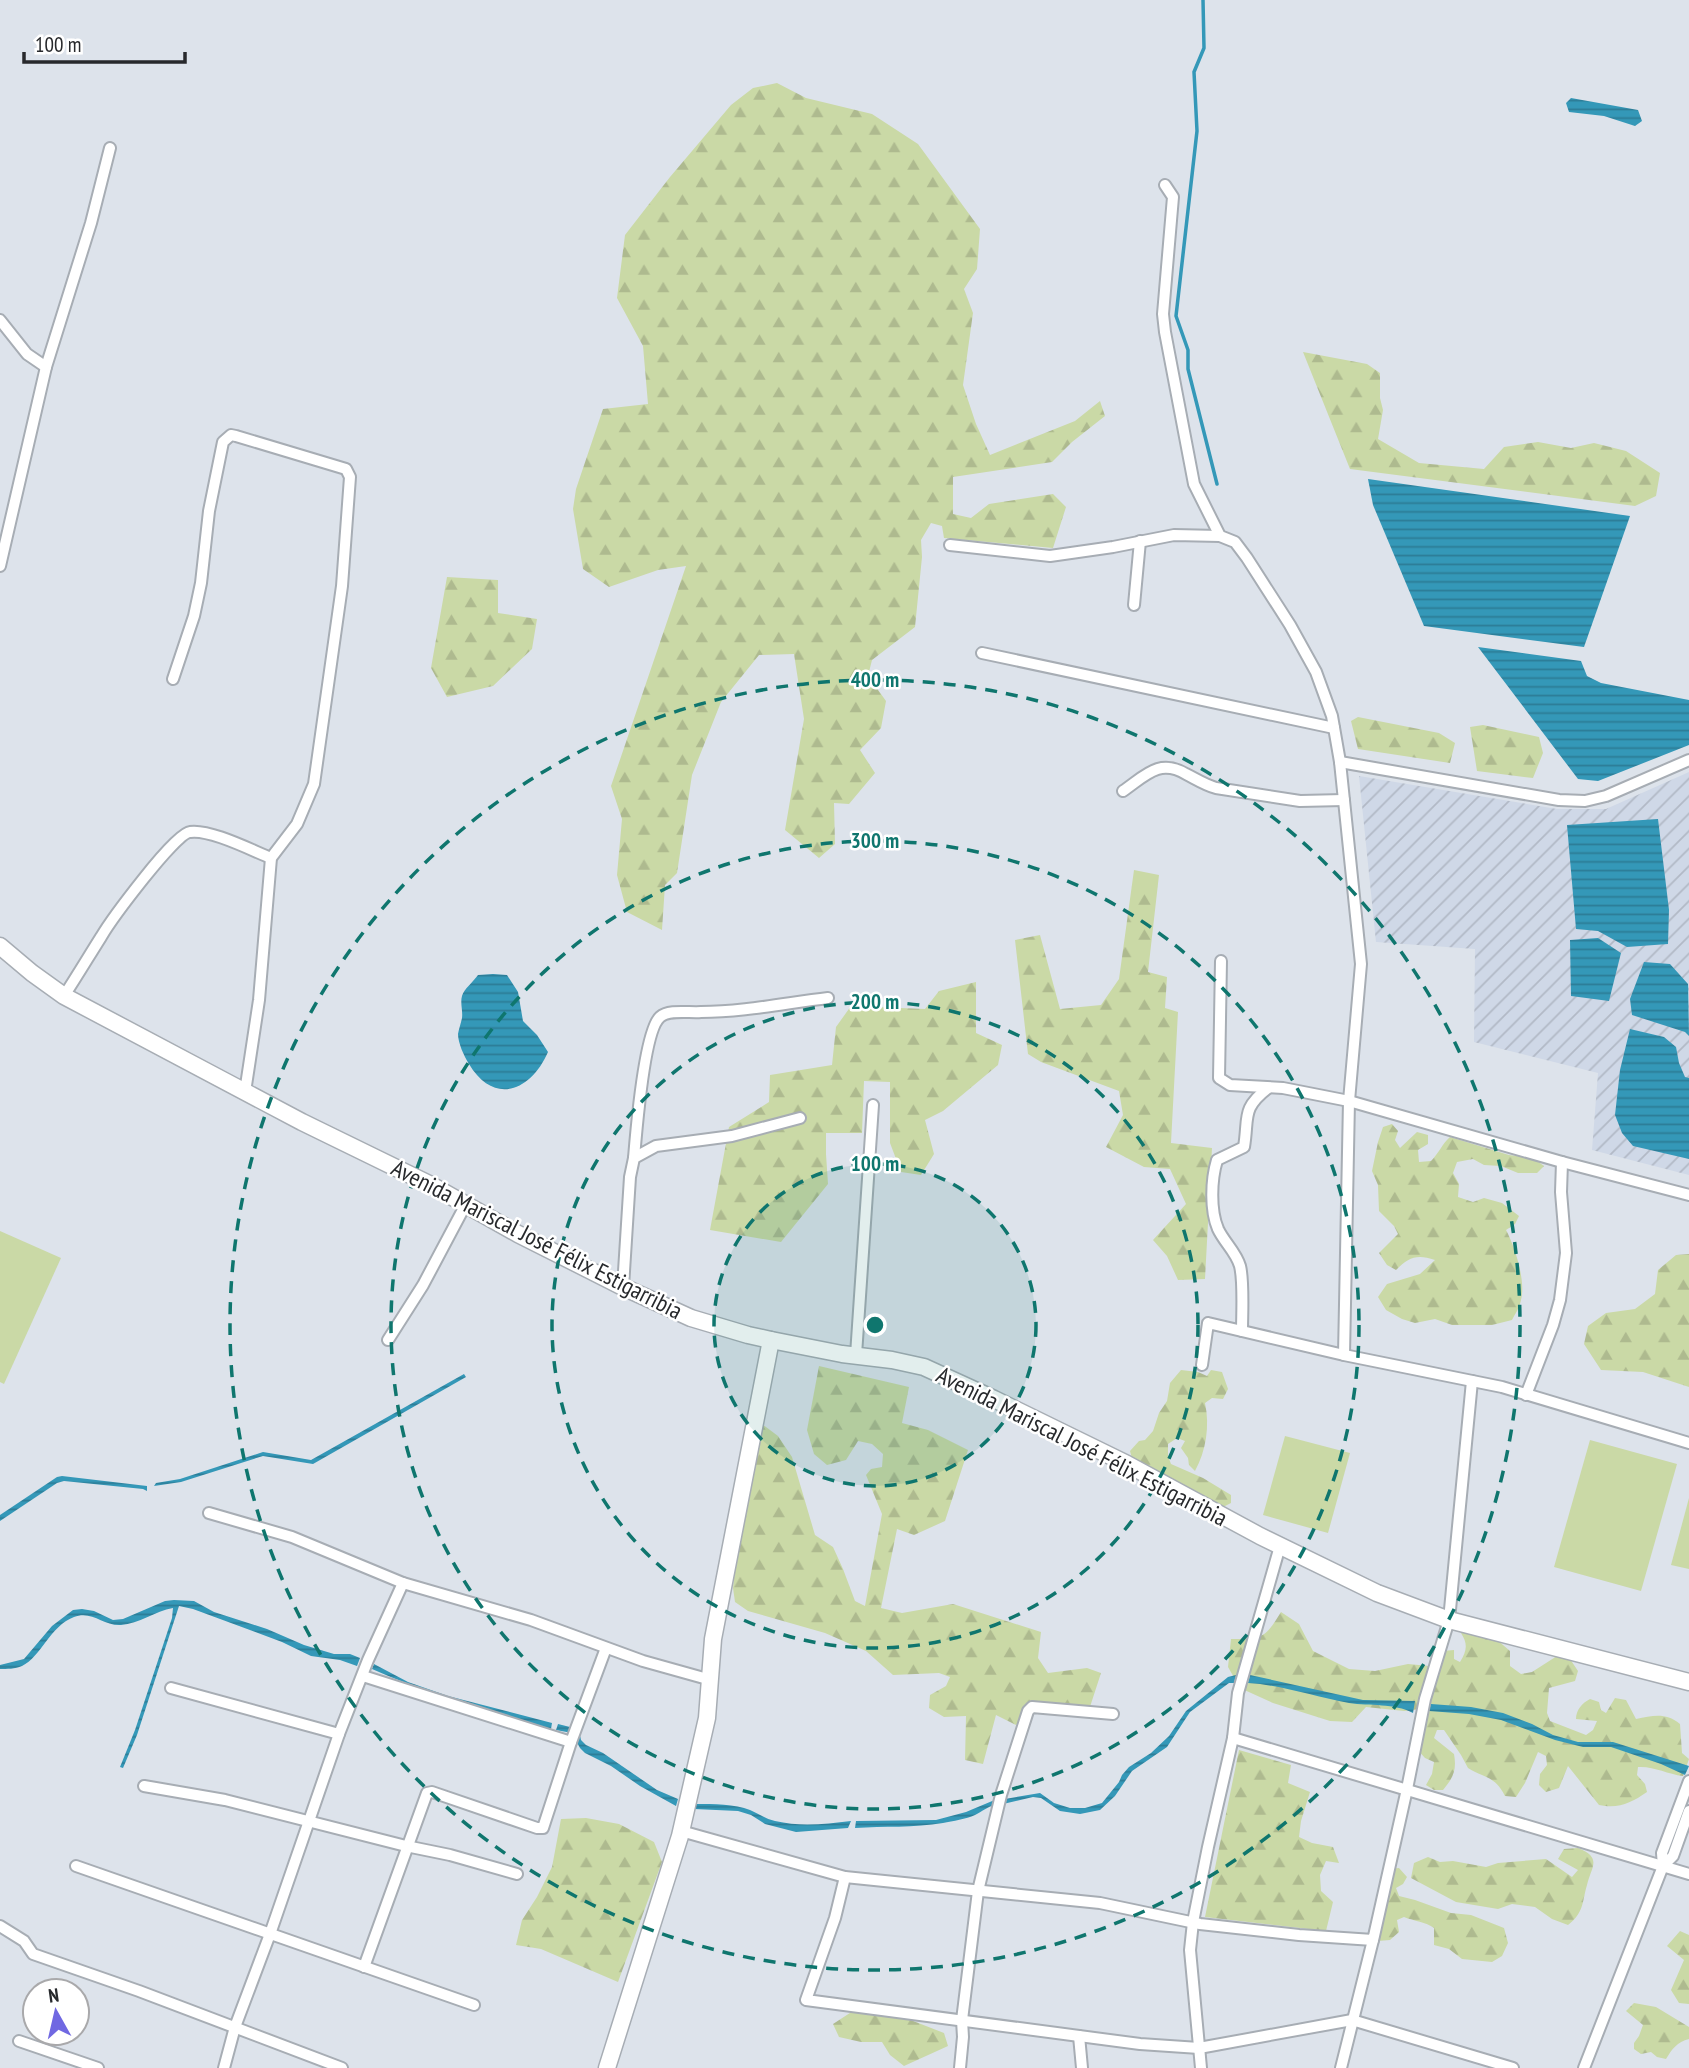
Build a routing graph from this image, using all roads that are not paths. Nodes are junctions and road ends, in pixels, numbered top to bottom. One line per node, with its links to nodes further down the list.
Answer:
1 (110, 148): 4 (street)
2 (1165, 186): 5 (street)
3 (0, 320): 4 (street)
4 (46, 367): 8 (street)
5 (1220, 536): 6 (street); 12 (street)
6 (1140, 541): 7 (street); 9 (street)
7 (950, 545)
8 (0, 566)
9 (1134, 605)
10 (982, 653): 12 (street)
11 (173, 679): 17 (street)
12 (1334, 728): 14 (street)
13 (1689, 760): 14 (street)
14 (1339, 762): 16 (street)
15 (1123, 791): 16 (street)
16 (1344, 800): 24 (street)
17 (271, 858): 20 (street); 23 (street)
18 (0, 946): 20 (main road, Avenida Mariscal José Félix Estigarribia)
19 (1221, 961): 22 (street)
20 (64, 996): 23 (main road, Avenida Mariscal José Félix Estigarribia)
21 (828, 998): 27 (street)
22 (1268, 1088): 24 (street); 32 (street)
23 (245, 1092): 30 (main road, Avenida Mariscal José Félix Estigarribia)
24 (1349, 1101): 28 (street); 36 (street)
25 (873, 1105): 35 (street)
26 (800, 1118): 27 (street)
27 (634, 1158): 31 (street)
28 (1562, 1162): 29 (street); 39 (street)
29 (1689, 1195)
30 (466, 1204): 31 (main road, Avenida Mariscal José Félix Estigarribia); 33 (street)
31 (622, 1287): 34 (main road, Avenida Mariscal José Félix Estigarribia)
32 (1242, 1331): 36 (street); 37 (street)
33 (388, 1340)
34 (771, 1340): 35 (main road, Avenida Mariscal José Félix Estigarribia); 47 (main road)
35 (856, 1355): 42 (main road, Avenida Mariscal José Félix Estigarribia)
36 (1344, 1355): 38 (street)
37 (1202, 1365)
38 (1472, 1381): 39 (street); 44 (street)
39 (1526, 1395): 40 (street)
40 (1689, 1443)
41 (209, 1513): 43 (street)
42 (1280, 1546): 44 (main road, Avenida Mariscal José Félix Estigarribia); 53 (street)
43 (403, 1583): 45 (street); 46 (street)
44 (1449, 1620): 48 (main road, Avenida Mariscal José Félix Estigarribia); 56 (street)
45 (606, 1648): 47 (street); 52 (street)
46 (365, 1668): 51 (street); 52 (street)
47 (711, 1680): 59 (main road)
48 (1689, 1682)
49 (172, 1688): 51 (street)
50 (1113, 1714): 66 (street)
51 (339, 1734): 58 (street)
52 (574, 1734): 60 (street)
53 (1233, 1738): 56 (street); 67 (street)
54 (1689, 1781): 62 (street)
55 (144, 1786): 58 (street)
56 (1407, 1790): 62 (street); 70 (street)
57 (1689, 1811): 62 (street)
58 (307, 1821): 60 (street); 69 (street)
59 (681, 1831): 65 (street); 82 (main road)
60 (406, 1846): 63 (street); 71 (street)
61 (76, 1866): 69 (street)
62 (1663, 1866): 64 (street); 88 (street)
63 (517, 1874)
64 (1689, 1874)
65 (845, 1877): 66 (street); 73 (street)
66 (978, 1891): 67 (street); 73 (street)
67 (1193, 1922): 70 (street); 78 (street)
68 (0, 1926): 75 (street)
69 (270, 1934): 71 (street); 75 (street)
70 (1373, 1940): 74 (street)
71 (364, 1967): 72 (street)
72 (474, 2005)
73 (962, 2020): 76 (street); 83 (street)
74 (1352, 2020): 78 (street); 86 (street); 87 (street)
75 (235, 2027): 80 (street); 81 (street)
76 (1079, 2036): 78 (street); 84 (street)
77 (19, 2041): 79 (street)
78 (1199, 2048): 85 (street)
79 (97, 2068)
80 (224, 2068)
81 (342, 2068)
82 (607, 2068)
83 (960, 2068)
84 (1082, 2068)
85 (1201, 2068)
86 (1341, 2068)
87 (1513, 2068)
88 (1584, 2068)

